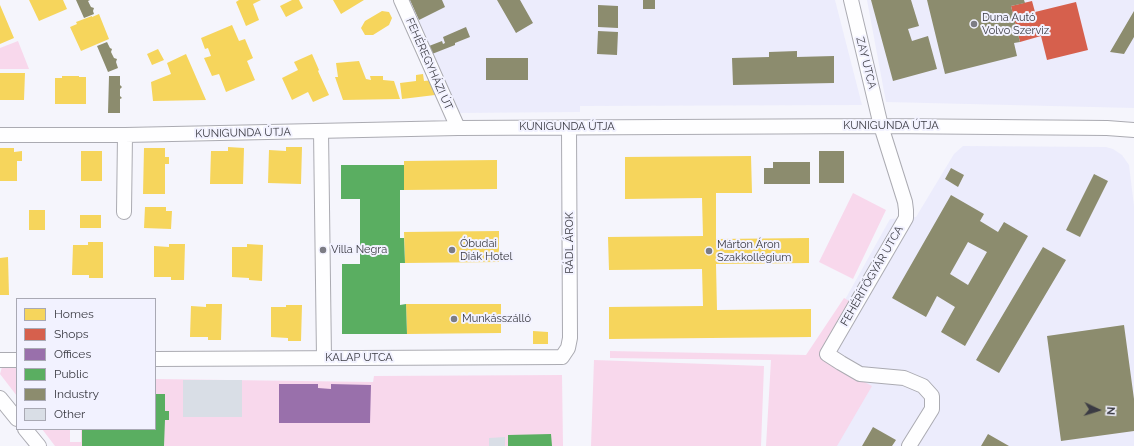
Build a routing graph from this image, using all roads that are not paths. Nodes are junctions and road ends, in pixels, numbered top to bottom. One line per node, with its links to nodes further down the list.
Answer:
1 (401, 0): 4 (street, FEHÉREGYHÁZI ÚT)
2 (851, 0): 3 (street, ZAY UTCA)
3 (881, 126): 5 (street, KUNIGUNDA ÚTJA); 6 (street, KUNIGUNDA ÚTJA); 22 (street, FEHÉRÍTŐGYÁR UTCA)
4 (458, 128): 5 (street, KUNIGUNDA ÚTJA); 8 (street, KUNIGUNDA ÚTJA)
5 (569, 128): 13 (street, RÁDL ÁROK)
6 (1107, 128): 7 (street, KUNIGUNDA ÚTJA); 11 (street)
7 (1134, 130)
8 (321, 131): 10 (street, KUNIGUNDA ÚTJA); 14 (street)
9 (0, 135): 10 (street, KUNIGUNDA ÚTJA)
10 (125, 135): 12 (street)
11 (1134, 139)
12 (124, 212)
13 (562, 357): 14 (street, KALAP UTCA)
14 (324, 358): 15 (street, KALAP UTCA)
15 (156, 359)
16 (0, 360): 17 (street)
17 (16, 360)
18 (0, 398): 19 (street)
19 (16, 418)
20 (26, 430): 21 (street)
21 (39, 446)
22 (909, 446)

